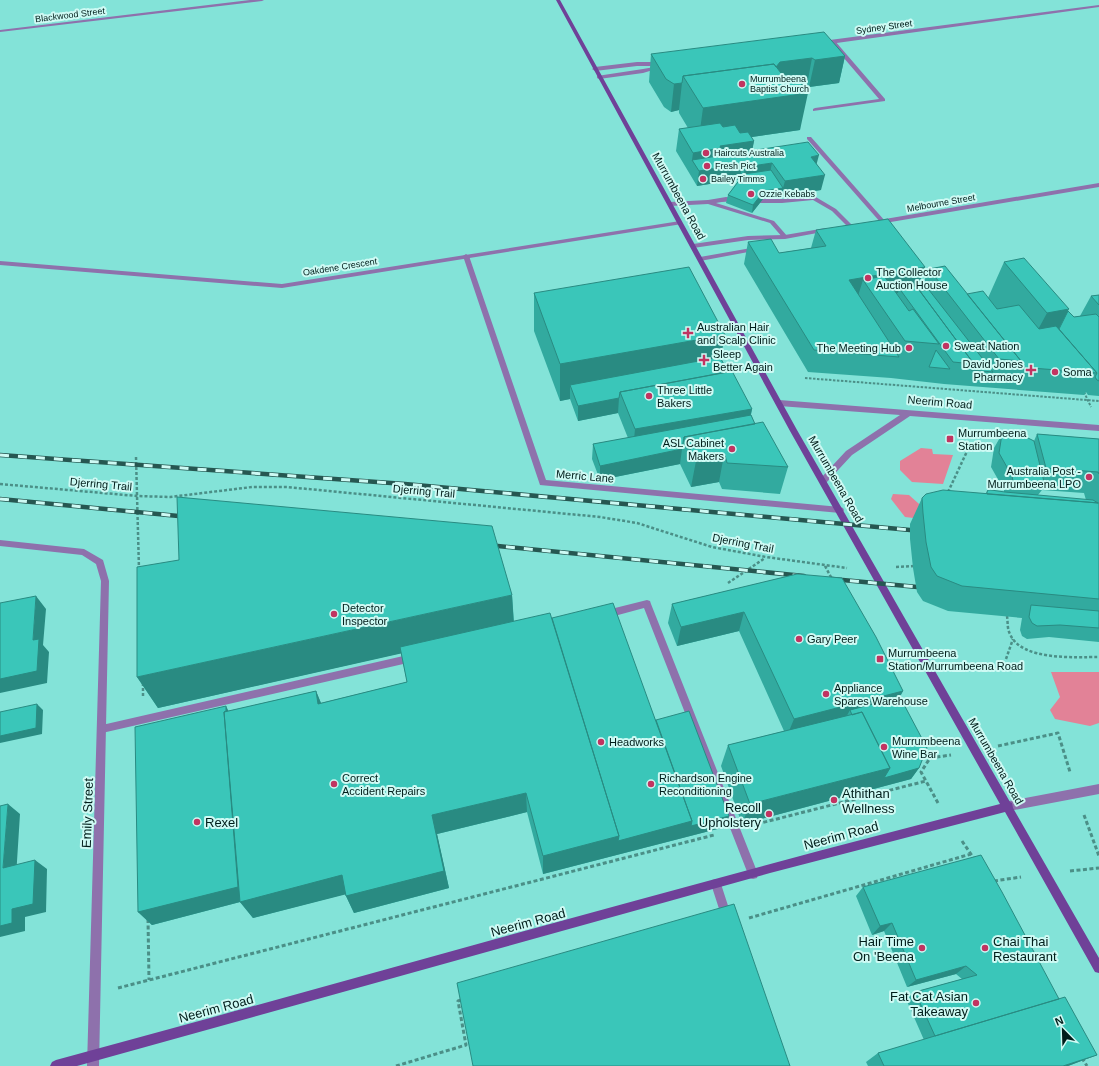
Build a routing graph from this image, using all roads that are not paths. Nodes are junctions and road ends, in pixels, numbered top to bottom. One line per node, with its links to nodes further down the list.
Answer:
1 (262, 0): 4 (street, Blackwood Street)
2 (558, 0): 7 (main road, Murrumbeena Road)
3 (1099, 6): 5 (street, Sydney Street)
4 (0, 31)
5 (833, 42): 6 (street, Sydney Street); 9 (street)
6 (818, 44)
7 (595, 69): 8 (main road, Murrumbeena Road); 8 (street)
8 (600, 77): 15 (main road, Murrumbeena Road)
9 (815, 110)
10 (809, 138): 16 (street)
11 (1099, 185): 16 (street, Melbourne Street)
12 (740, 200): 14 (street)
13 (748, 200): 19 (street)
14 (708, 202): 15 (street); 21 (street)
15 (670, 204): 17 (main road, Murrumbeena Road)
16 (883, 222): 18 (street, Melbourne Street)
17 (680, 223): 22 (main road, Murrumbeena Road); 23 (street, Oakdene Crescent)
18 (870, 224)
19 (844, 228)
20 (836, 229): 21 (street)
21 (785, 236): 22 (street); 24 (street)
22 (693, 246): 24 (main road, Murrumbeena Road)
23 (466, 256): 25 (street, Oakdene Crescent); 30 (street, Merric Lane)
24 (700, 260): 26 (main road, Murrumbeena Road)
25 (0, 263)
26 (779, 403): 27 (street, Neerim Road); 29 (main road, Murrumbeena Road)
27 (909, 412): 28 (street, Neerim Road); 29 (street)
28 (1098, 428)
29 (823, 481): 30 (main road, Murrumbeena Road)
30 (840, 510): 36 (main road, Murrumbeena Road)
31 (0, 543): 34 (street, Emily Street)
32 (601, 615): 37 (street)
33 (423, 656): 34 (street)
34 (102, 729): 41 (street, Emily Street)
35 (1099, 789): 36 (street)
36 (1009, 806): 37 (main road, Neerim Road); 40 (main road, Murrumbeena Road)
37 (753, 874): 38 (main road, Neerim Road)
38 (716, 884): 39 (street); 41 (main road, Neerim Road)
39 (730, 927)
40 (1099, 968)
41 (93, 1061): 42 (main road, Neerim Road)
42 (56, 1066)

